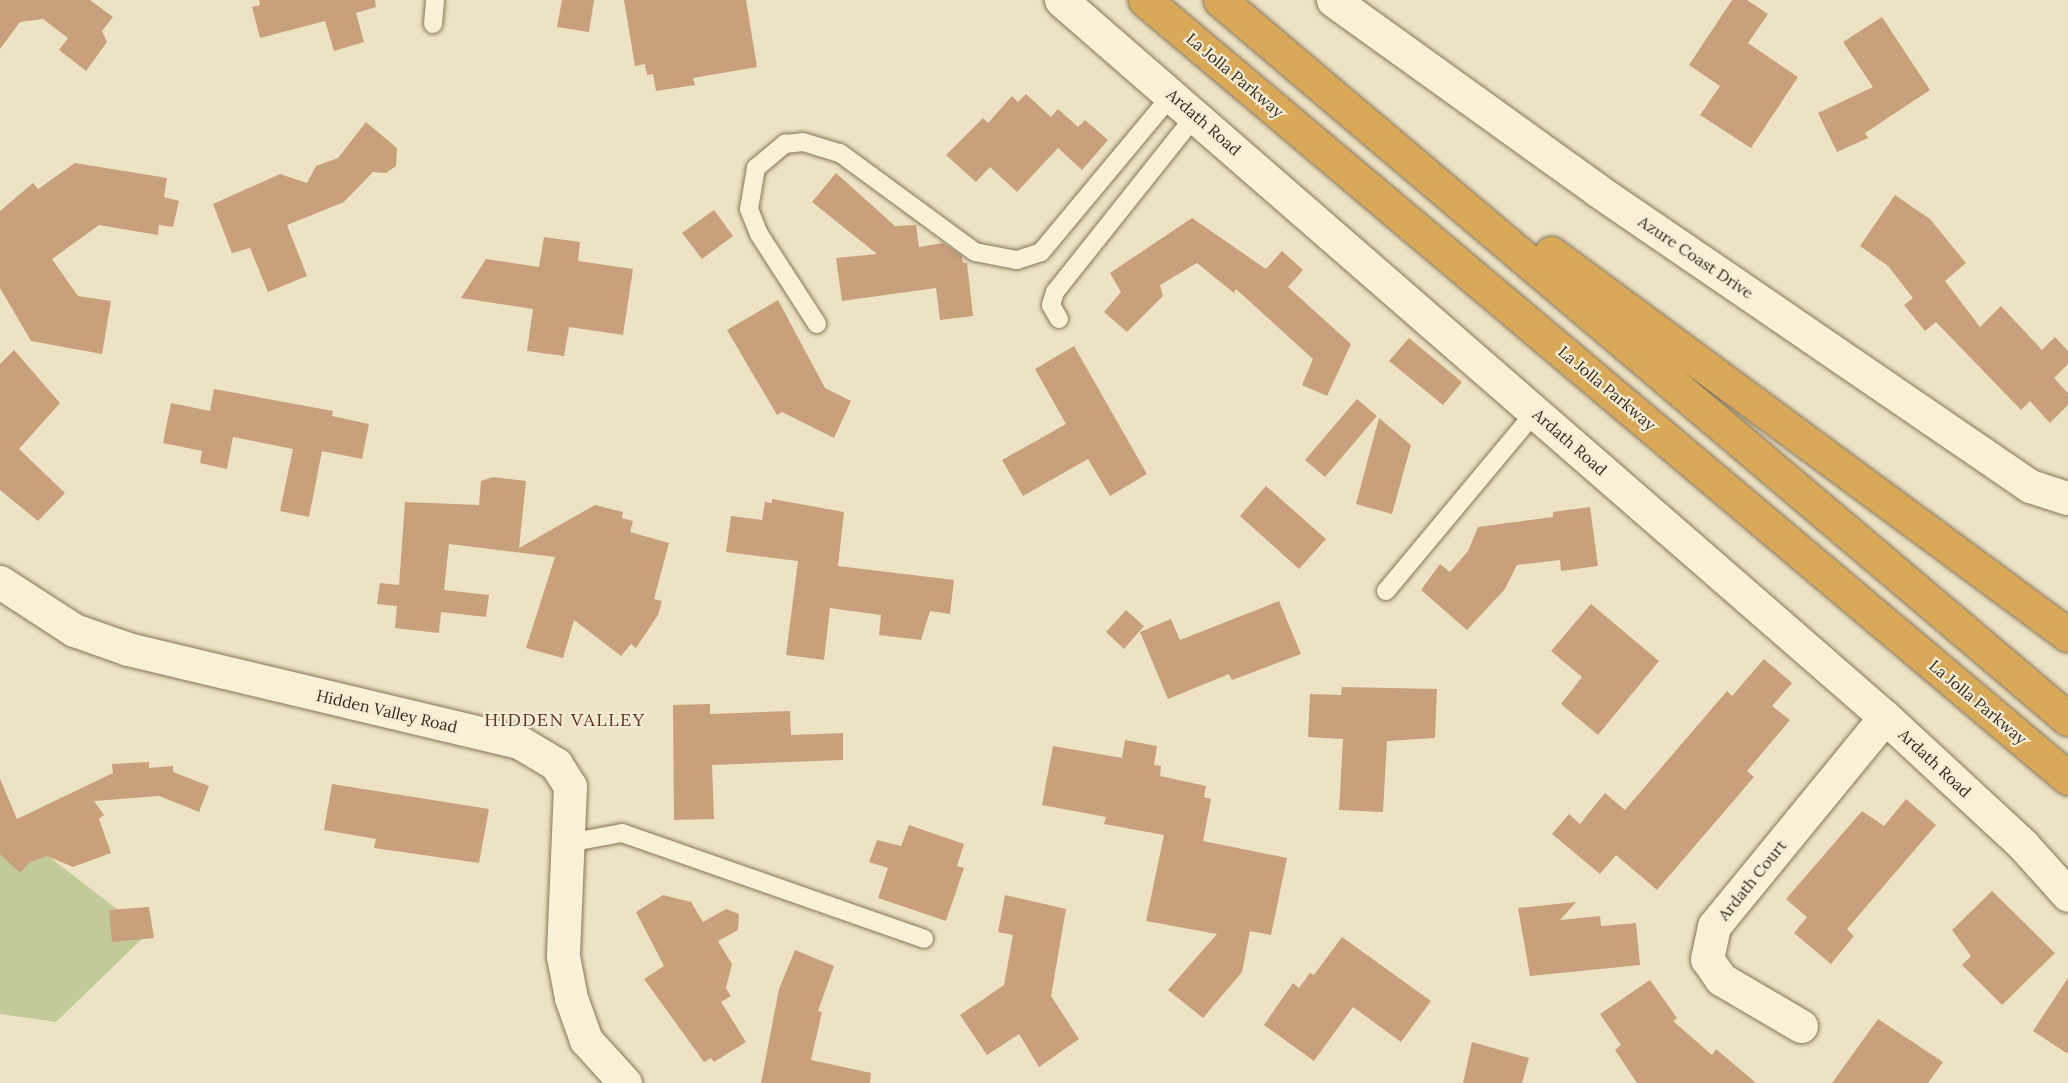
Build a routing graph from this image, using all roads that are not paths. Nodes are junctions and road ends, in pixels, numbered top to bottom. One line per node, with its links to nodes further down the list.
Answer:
1 (435, 0): 6 (lane)
2 (1061, 0): 7 (street, Ardath Road)
3 (1145, 0): 18 (highway, La Jolla Parkway)
4 (1220, 0): 8 (highway)
5 (1333, 0): 12 (street, Azure Coast Drive)
6 (433, 24)
7 (1184, 105): 9 (lane); 10 (lane); 11 (street, Ardath Road)
8 (1351, 111): 15 (highway); 17 (highway)
9 (1059, 319)
10 (817, 324)
11 (1535, 412): 14 (lane); 16 (street, Ardath Road)
12 (2068, 498)
13 (0, 582): 19 (street, Hidden Valley Road)
14 (1386, 591)
15 (2068, 635)
16 (1885, 717): 20 (street, Ardath Road); 22 (street, Ardath Court)
17 (2068, 719)
18 (2068, 778)
19 (568, 843): 21 (lane); 23 (street, Hidden Valley Road)
20 (2068, 895)
21 (924, 939)
22 (1801, 1026)
23 (625, 1083)

